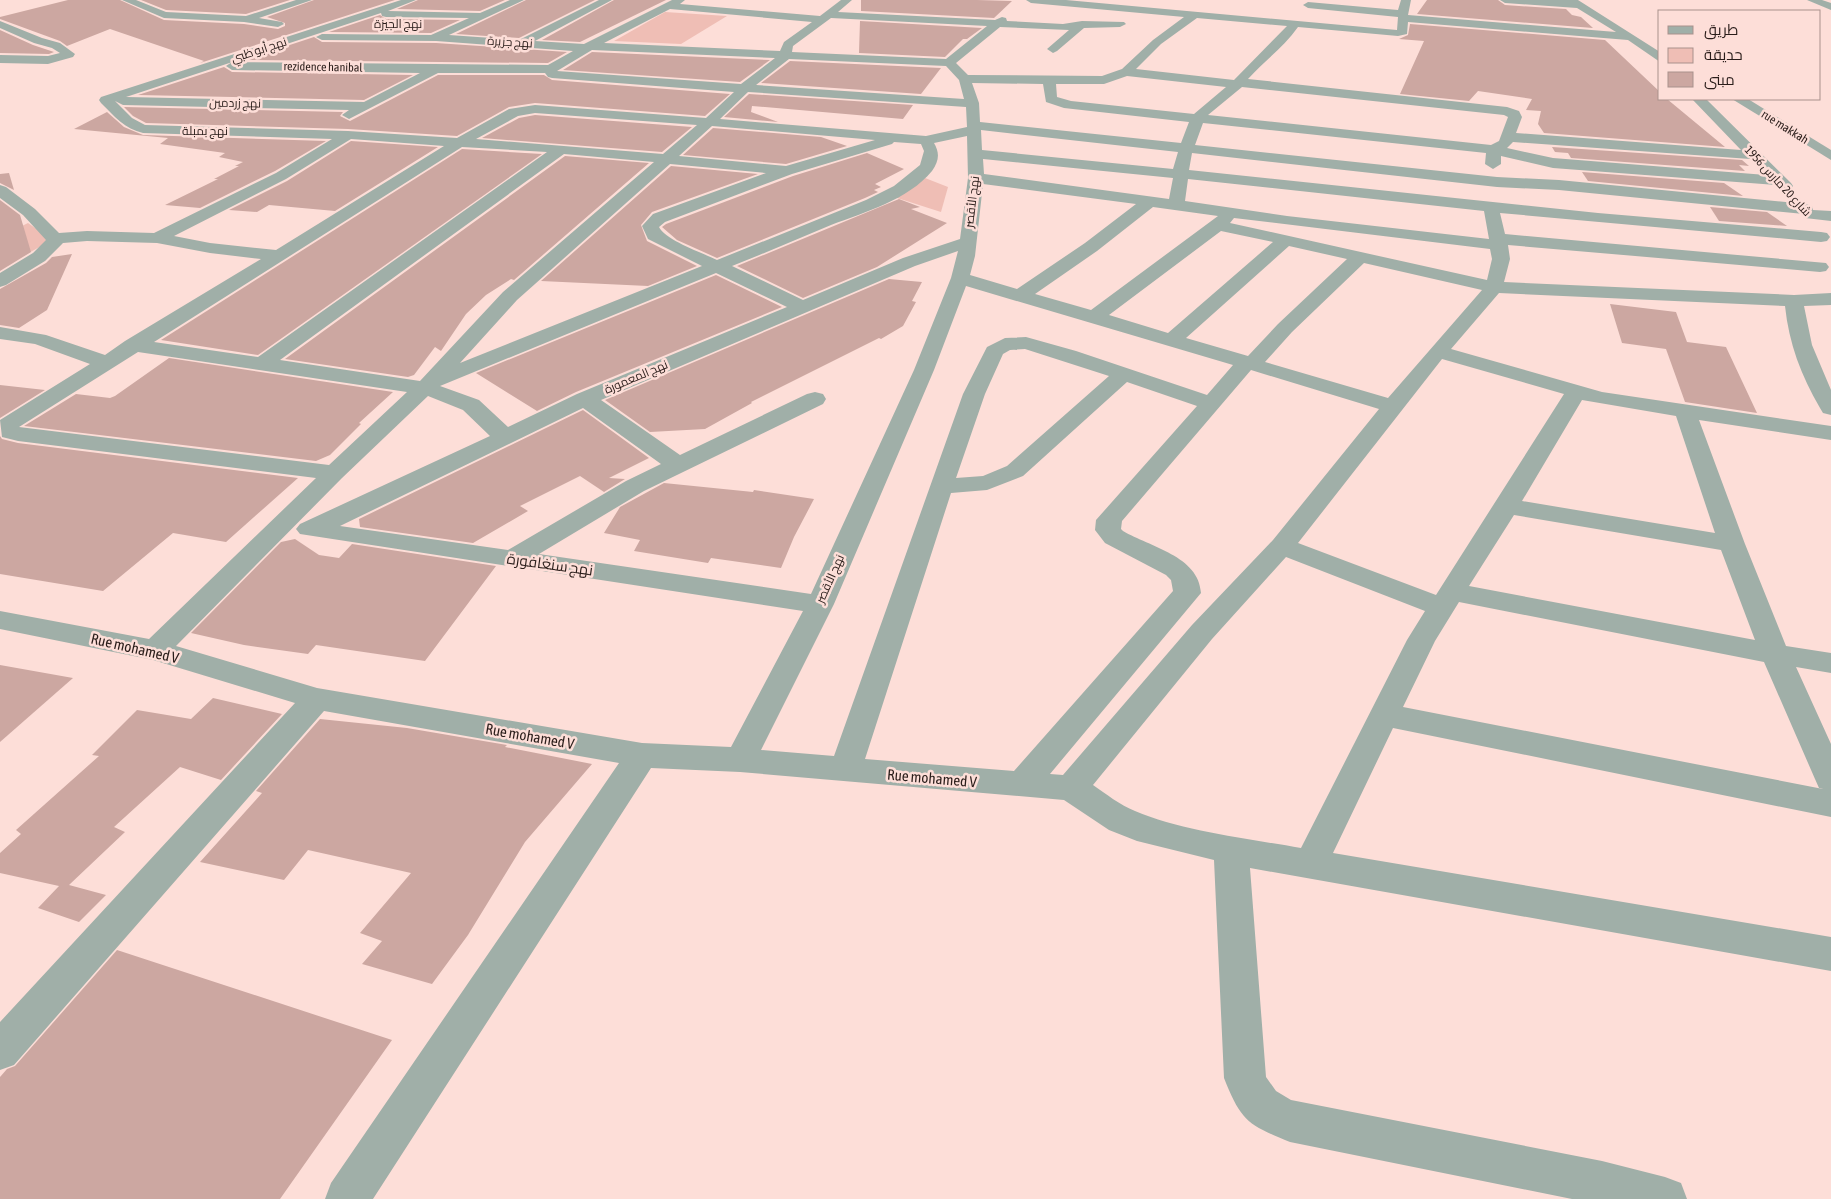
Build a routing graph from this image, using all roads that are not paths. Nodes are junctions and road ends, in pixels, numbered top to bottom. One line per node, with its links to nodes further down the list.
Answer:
1 (127, 0): 19 (street)
2 (307, 0): 27 (street)
3 (411, 0): 22 (street, نهج أبو ظبي)
4 (519, 0): 23 (street, نهج الجيزة)
5 (607, 0): 42 (street)
6 (847, 0): 26 (street)
7 (1031, 0): 20 (street)
8 (1152, 0): 20 (street)
9 (1406, 0): 25 (street)
10 (1505, 0): 13 (street)
11 (1812, 0): 18 (street)
12 (673, 2): 21 (street); 43 (street)
13 (1575, 3): 37 (street)
14 (756, 4): 21 (street)
15 (1296, 4): 25 (street)
16 (177, 5): 19 (street)
17 (1018, 5): 33 (street)
18 (1831, 7)
19 (152, 9): 27 (street)
20 (1139, 10): 24 (street); 32 (street)
21 (742, 12): 26 (street); 28 (street)
22 (370, 14): 23 (street); 36 (street, نهج أبو ظبي)
23 (485, 15): 38 (street, نهج الجيزة)
24 (1194, 15): 29 (street); 55 (street)
25 (1404, 16): 29 (street); 37 (street)
26 (825, 17): 33 (street); 34 (street)
27 (244, 19): 31 (street)
28 (726, 23)
29 (1294, 23): 58 (street)
30 (0, 24): 49 (street)
31 (278, 24)
32 (1082, 24): 33 (street); 44 (street)
33 (997, 25): 41 (street)
34 (808, 30): 35 (street); 46 (street)
35 (828, 32)
36 (300, 36): 38 (street, نهج الجيزة); 51 (street, نهج أبو ظبي)
37 (1631, 36): 47 (street)
38 (433, 38): 42 (street, نهج جزيرة)
39 (702, 40): 45 (street)
40 (955, 40): 41 (street)
41 (974, 41): 50 (street)
42 (522, 43): 43 (street, نهج جزيرة)
43 (589, 47): 45 (street); 54 (street)
44 (1053, 49)
45 (686, 51): 46 (street)
46 (785, 56): 50 (street); 59 (street)
47 (1658, 56)
48 (0, 59): 49 (street)
49 (48, 60): 52 (street)
50 (949, 62): 56 (street, نهج الأقصر)
51 (210, 65): 53 (street, rezidence hanibal); 60 (street, نهج أبو ظبي)
52 (0, 67)
53 (436, 69): 54 (street, rezidence hanibal); 64 (street)
54 (550, 69): 59 (street)
55 (1126, 72): 57 (street); 58 (street)
56 (965, 79): 57 (street); 63 (street, نهج الأقصر)
57 (1049, 80): 65 (street)
58 (1238, 83): 65 (street); 71 (street)
59 (746, 87): 63 (street); 66 (street)
60 (106, 100): 64 (street, نهج زردمين); 68 (street, نهج بمبلة)
61 (1700, 100): 78 (street, شارع 20 مارس 1956)
62 (1741, 100): 79 (street, rue makkah)
63 (972, 103): 67 (street, نهج الأقصر)
64 (364, 106): 68 (street)
65 (1198, 118): 74 (street); 76 (street)
66 (710, 121): 70 (street); 73 (street); 80 (street)
67 (973, 127): 72 (street); 74 (street); 77 (street, نهج الأقصر)
68 (316, 134): 69 (street, نهج بمبلة)
69 (348, 135): 73 (street, نهج بمبلة); 92 (street)
70 (900, 137): 72 (street); 81 (street)
71 (1508, 137): 76 (street); 78 (street)
72 (926, 140): 99 (street)
73 (458, 143): 75 (street, نهج بمبلة); 97 (street)
74 (1186, 149): 82 (street); 84 (street)
75 (561, 150): 80 (street, نهج بمبلة); 115 (street)
76 (1494, 150): 84 (street); 85 (street)
77 (975, 154): 82 (street); 83 (street, نهج الأقصر)
78 (1754, 155): 85 (street, شارع 20 مارس 1956)
79 (1831, 156)
80 (664, 160): 81 (street, نهج بمبلة); 117 (street)
81 (787, 171): 99 (street)
82 (1181, 174): 88 (street); 89 (street)
83 (976, 178): 87 (street); 96 (street, نهج الأقصر)
84 (1497, 182): 89 (street); 91 (street)
85 (1780, 182): 91 (street, شارع 20 مارس 1956)
86 (4, 199): 93 (street)
87 (1150, 201): 88 (street); 104 (street)
88 (1176, 205): 90 (street)
89 (1498, 207): 91 (street); 95 (street)
90 (1224, 220): 94 (street); 95 (street); 108 (street)
91 (1819, 223): 100 (street)
92 (157, 238): 93 (street); 97 (street)
93 (55, 241): 102 (street)
94 (1285, 241): 98 (street); 110 (street)
95 (1499, 242): 100 (street); 103 (street)
96 (966, 243): 101 (street, نهج الأقصر); 107 (street, نهج المعمورة)
97 (277, 255): 111 (street)
98 (1359, 258): 103 (street); 114 (street)
99 (716, 267): 107 (street); 117 (street)
100 (1820, 268): 106 (street)
101 (960, 278): 104 (street); 138 (street, نهج الأقصر)
102 (0, 281)
103 (1494, 287): 106 (street); 112 (street)
104 (1019, 296): 108 (street)
105 (1831, 299): 106 (street)
106 (1794, 301): 123 (street)
107 (800, 306): 119 (street, نهج المعمورة)
108 (1094, 317): 110 (street)
109 (0, 333): 113 (street)
110 (1172, 340): 114 (street)
111 (132, 345): 113 (street); 115 (street)
112 (1439, 352): 118 (street); 122 (street)
113 (104, 362): 125 (street)
114 (1250, 363): 121 (street); 122 (street)
115 (260, 365): 117 (street)
116 (1123, 374): 121 (street); 130 (street); 130 (street)
117 (430, 384): 127 (street); 129 (street)
118 (1576, 392): 124 (street); 131 (street)
119 (585, 399): 127 (street, نهج المعمورة); 128 (street)
120 (815, 399): 128 (street)
121 (1211, 404): 149 (street)
122 (1392, 406): 135 (street)
123 (1831, 408)
124 (1685, 411): 126 (street); 134 (street)
125 (3, 428): 129 (street)
126 (1831, 433)
127 (505, 438): 133 (street, نهج المعمورة)
128 (678, 465): 136 (street)
129 (334, 473): 132 (street)
130 (941, 487): 147 (street)
131 (1507, 506): 134 (street); 137 (street)
132 (279, 529): 133 (street, نهج سنغافورة); 140 (street)
133 (313, 529): 136 (street, نهج سنغافورة)
134 (1732, 544): 141 (street)
135 (1282, 546): 137 (street); 150 (street)
136 (512, 559): 138 (street, نهج سنغافورة)
137 (1446, 600): 141 (street); 144 (street)
138 (820, 604): 146 (street, نهج الأقصر)
139 (0, 620): 140 (street, Rue mohamed V)
140 (155, 650): 143 (street, Rue mohamed V)
141 (1776, 654): 142 (street); 148 (street)
142 (1831, 663)
143 (317, 700): 145 (street, Rue mohamed V); 155 (street)
144 (1384, 715): 151 (street); 153 (street)
145 (642, 755): 146 (street, Rue mohamed V); 156 (street)
146 (740, 760): 147 (street, Rue mohamed V)
147 (845, 770): 149 (street, Rue mohamed V)
148 (1831, 779)
149 (1021, 784): 150 (street, Rue mohamed V)
150 (1070, 788): 152 (street)
151 (1831, 804)
152 (1231, 850): 153 (street); 157 (street)
153 (1311, 863): 154 (street)
154 (1831, 954)
155 (0, 1051)
156 (347, 1199)
157 (1665, 1199)

